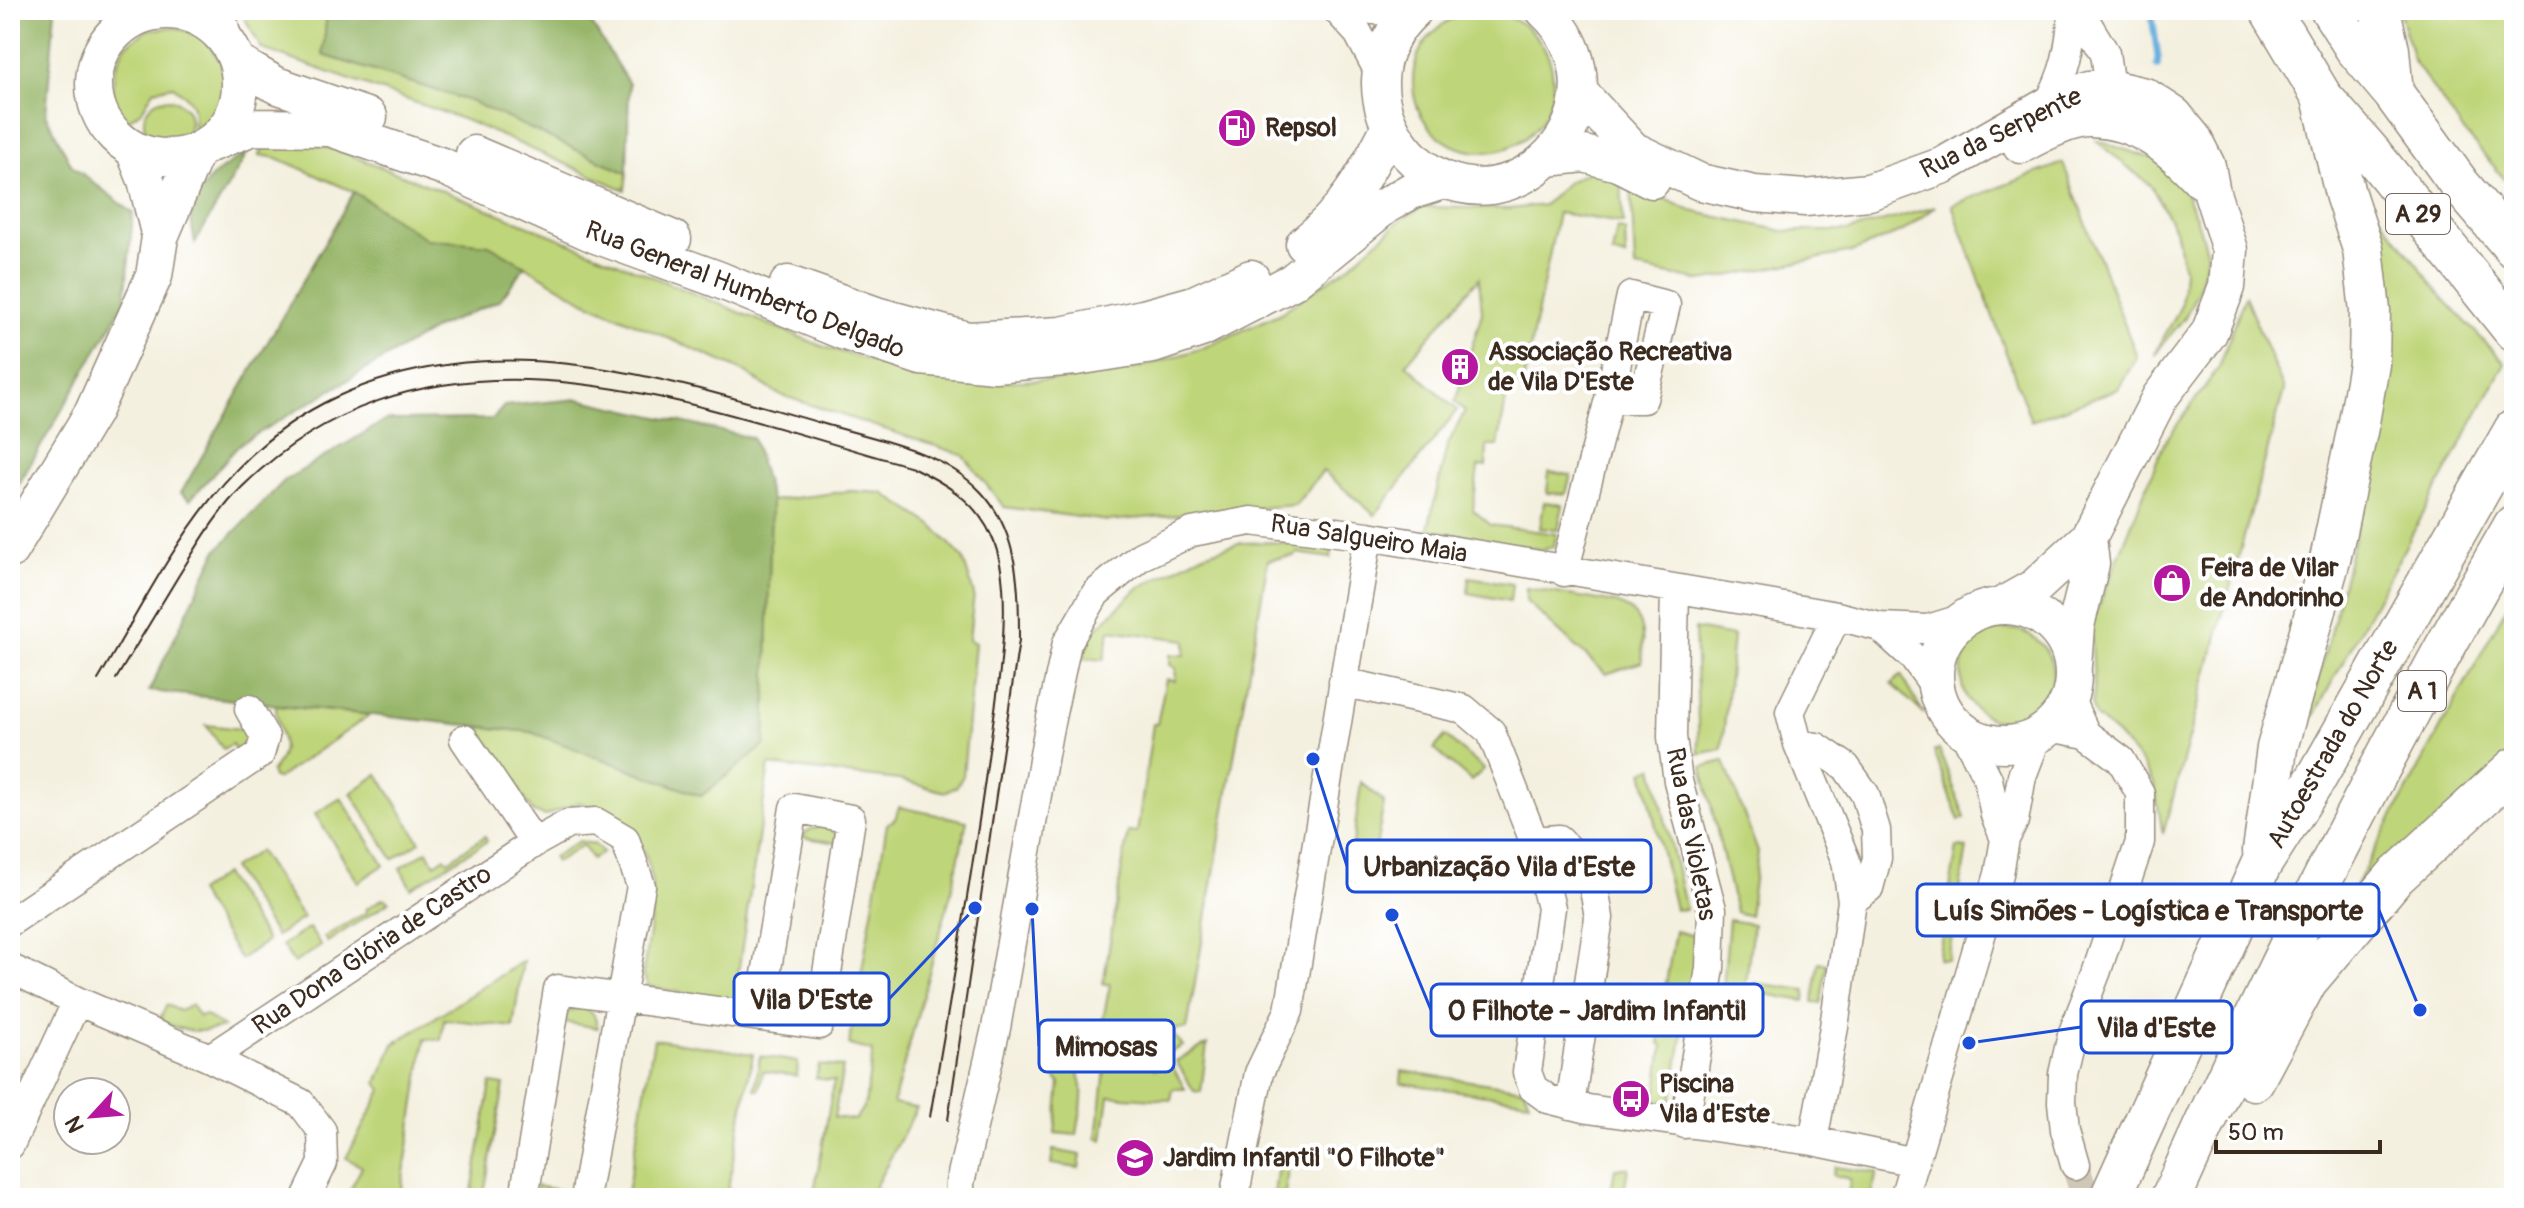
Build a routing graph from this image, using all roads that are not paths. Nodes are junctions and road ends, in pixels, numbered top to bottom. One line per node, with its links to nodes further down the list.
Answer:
1 (159, 10): 10 (main road); 21 (main road)
2 (1337, 10): 11 (street)
3 (1373, 10): 9 (street)
4 (1544, 10): 13 (main road)
5 (2076, 10): 12 (street); 16 (street)
6 (2270, 10): 15 (highway, A 29)
7 (2331, 10): 14 (highway, A 29)
8 (2380, 10): 14 (highway)
9 (1413, 11): 11 (main road)
10 (229, 39): 18 (main road, Rua General Humberto Delgado); 20 (main road)
11 (1380, 74): 18 (main road)
12 (2110, 88): 16 (main road, Rua da Serpente); 17 (main road); 19 (main road); 24 (main road, Rua da Serpente)
13 (1579, 92): 16 (main road, Rua da Serpente); 22 (main road)
14 (2393, 93): 26 (highway, A 29)
15 (2322, 97): 27 (highway, A 29); 51 (highway)
16 (2047, 106)
17 (2091, 119): 19 (main road, Rua da Serpente); 22 (main road, Rua da Serpente)
18 (1389, 128): 23 (main road)
19 (2136, 128): 24 (main road, Rua da Serpente)
20 (203, 148): 21 (main road); 23 (main road, Rua General Humberto Delgado); 25 (main road)
21 (134, 150): 25 (main road)
22 (1548, 158): 23 (main road)
23 (1446, 180)
24 (2212, 193): 32 (main road, Rua da Serpente)
25 (160, 237): 33 (main road)
26 (2514, 248)
27 (2514, 331)
28 (1609, 399): 34 (street)
29 (2508, 440): 51 (highway, Autoestrada do Norte / A 1)
30 (2514, 525): 62 (highway, Autoestrada do Norte / A 1)
31 (1368, 536): 34 (street, Rua Salgueiro Maia); 40 (street); 66 (street, Rua Salgueiro Maia)
32 (2088, 538): 36 (main road, Rua da Serpente); 42 (main road, Rua da Serpente)
33 (10, 550)
34 (1564, 572): 35 (street, Rua Salgueiro Maia)
35 (1675, 589): 37 (street, Rua Salgueiro Maia); 60 (street, Rua das Violetas)
36 (2003, 605): 38 (main road); 42 (main road)
37 (1837, 616): 39 (street, Rua Salgueiro Maia); 46 (street)
38 (1964, 618): 39 (street, Rua Salgueiro Maia); 41 (main road)
39 (1880, 627): 41 (street, Rua Salgueiro Maia)
40 (1343, 682): 49 (street); 70 (street)
41 (1936, 688): 44 (main road)
42 (2056, 708): 44 (main road); 48 (street); 65 (street)
43 (249, 709): 53 (street)
44 (1963, 730): 48 (street)
45 (464, 739): 50 (street)
46 (1798, 744): 52 (street); 52 (street)
47 (2514, 768): 62 (highway)
48 (2005, 839): 64 (street)
49 (1534, 841): 59 (street); 59 (street)
50 (534, 843): 55 (street, Rua Dona Glória de Castro); 58 (street, Rua Dona Glória de Castro)
51 (2261, 865): 72 (highway, Autoestrada do Norte / A 1)
52 (1852, 901): 61 (street)
53 (10, 922)
54 (10, 968): 56 (street)
55 (621, 997): 57 (street); 68 (street); 69 (street, Rua Dona Glória de Castro)
56 (77, 1001): 58 (street); 63 (street)
57 (759, 1016): 57 (street)
58 (210, 1058): 67 (street)
59 (1570, 1105): 60 (street)
60 (1685, 1124): 61 (street)
61 (1813, 1141): 64 (street)
62 (2195, 1144): 73 (highway, Autoestrada do Norte / A 1)
63 (10, 1145)
64 (1915, 1162): 71 (street)
65 (2075, 1165)
66 (956, 1193)
67 (306, 1198)
68 (524, 1198)
69 (585, 1198)
70 (1234, 1198)
71 (1904, 1198)
72 (2110, 1198)
73 (2171, 1198)

